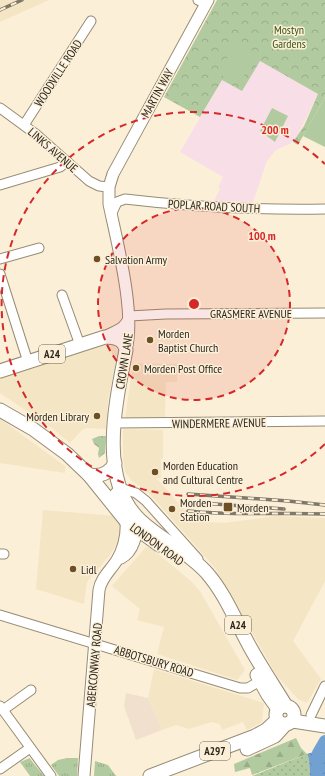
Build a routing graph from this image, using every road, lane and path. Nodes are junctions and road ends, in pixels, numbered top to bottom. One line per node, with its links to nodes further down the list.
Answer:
1 (204, 1): 7 (main road, MARTIN WAY)
2 (91, 21): 4 (street, WOODVILLE ROAD)
3 (0, 108): 4 (street, LINKS AVENUE)
4 (24, 125): 5 (street, LINKS AVENUE)
5 (67, 161): 6 (street); 7 (street, LINKS AVENUE)
6 (0, 186)
7 (109, 187): 9 (main road, CROWN LANE)
8 (325, 209): 9 (street, POPLAR ROAD SOUTH)
9 (111, 215): 15 (main road, CROWN LANE)
10 (39, 248): 11 (street)
11 (0, 259)
12 (0, 274): 19 (street)
13 (62, 294): 17 (street)
14 (325, 313): 15 (street, GRASMERE AVENUE)
15 (129, 317): 16 (main road); 18 (main road, CROWN LANE)
16 (105, 337): 17 (highway, A24); 18 (highway)
17 (80, 345): 19 (highway, A24)
18 (126, 350): 24 (highway, CROWN LANE / A24)
19 (28, 362): 20 (highway, A24)
20 (0, 371)
21 (0, 402): 25 (highway, A24)
22 (0, 410): 25 (highway, LONDON ROAD / A24)
23 (325, 421): 24 (street, WINDERMERE AVENUE)
24 (114, 423): 26 (highway, CROWN LANE / A24)
25 (33, 429): 27 (highway, LONDON ROAD / A24)
26 (115, 463): 27 (highway); 28 (highway, CROWN LANE / A24)
27 (89, 475): 29 (highway, LONDON ROAD / A24)
28 (120, 488): 29 (street); 30 (highway, LONDON ROAD / A24); 35 (street)
29 (115, 506): 30 (highway, LONDON ROAD / A24)
30 (130, 517): 31 (highway, LONDON ROAD / A24); 34 (main road, ABERCONWAY ROAD); 35 (highway, LONDON ROAD / A24)
31 (136, 530): 32 (highway, LONDON ROAD / A24); 33 (main road)
32 (152, 541): 33 (main road, ABERCONWAY ROAD); 38 (highway, LONDON ROAD / A24)
33 (131, 548): 34 (main road, ABERCONWAY ROAD)
34 (117, 560): 37 (main road, ABERCONWAY ROAD)
35 (207, 573): 42 (highway, LONDON ROAD / A24)
36 (0, 615): 37 (street, ABBOTSBURY ROAD)
37 (96, 643): 38 (street, ABBOTSBURY ROAD); 49 (main road, ABERCONWAY ROAD)
38 (260, 681): 42 (highway, LONDON ROAD / A24)
39 (325, 686): 43 (street)
40 (31, 690): 41 (street)
41 (2, 708): 46 (street)
42 (286, 715): 43 (highway); 45 (highway); 50 (highway, A297); 51 (highway, A297)
43 (311, 715): 44 (highway)
44 (325, 719)
45 (325, 726)
46 (30, 748): 47 (street); 48 (street)
47 (0, 769)
48 (50, 776)
49 (84, 776)
50 (150, 776)
51 (172, 776)

